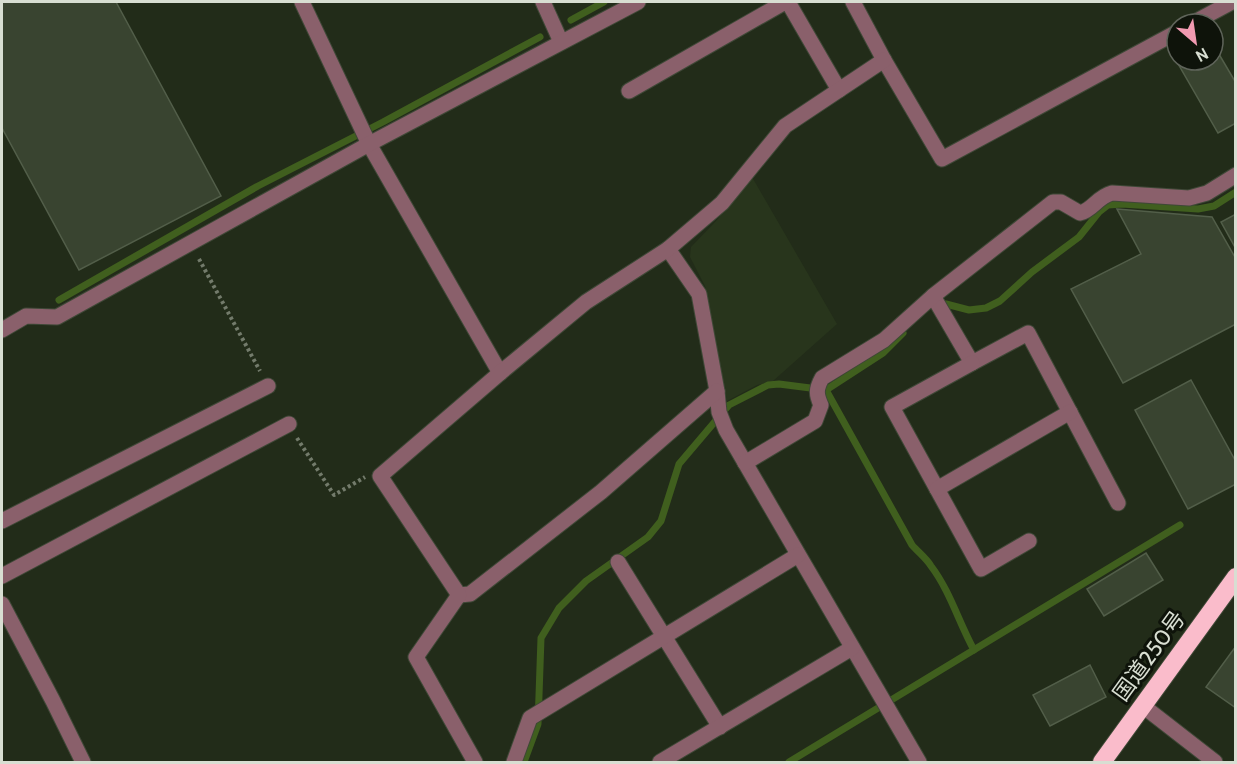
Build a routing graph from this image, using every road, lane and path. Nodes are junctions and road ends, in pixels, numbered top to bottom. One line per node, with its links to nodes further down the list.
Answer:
1 (302, 2): 13 (street)
2 (543, 2): 9 (street)
3 (638, 2): 9 (street)
4 (786, 2): 11 (street); 12 (street)
5 (853, 2): 10 (street)
6 (1232, 2): 7 (street)
7 (1213, 12)
8 (1165, 38): 10 (street)
9 (561, 42): 13 (street)
10 (884, 60): 11 (street)
11 (839, 90): 15 (street)
12 (629, 91)
13 (366, 137): 17 (street); 19 (street)
14 (1236, 176): 16 (street)
15 (668, 249): 19 (street); 21 (street)
16 (933, 296): 18 (street); 24 (street)
17 (2, 330)
18 (972, 363): 22 (street); 25 (street)
19 (500, 373): 33 (street)
20 (268, 386): 27 (street)
21 (717, 391): 24 (street); 33 (street)
22 (1070, 412): 25 (street); 26 (street)
23 (289, 424): 31 (street)
24 (745, 462): 29 (street)
25 (937, 489): 28 (street)
26 (1118, 503)
27 (2, 520)
28 (1029, 541)
29 (798, 555): 35 (street); 36 (street)
30 (618, 562): 35 (street)
31 (2, 576)
32 (1236, 578): 37 (highway, 国道250号)
33 (459, 595): 40 (street)
34 (2, 604): 39 (street)
35 (664, 636): 38 (street); 41 (street)
36 (852, 648): 38 (street); 43 (street)
37 (1143, 706): 44 (highway, 国道250号); 45 (street)
38 (720, 727): 42 (street)
39 (83, 762)
40 (475, 762)
41 (514, 762)
42 (660, 762)
43 (919, 762)
44 (1102, 762)
45 (1215, 762)

